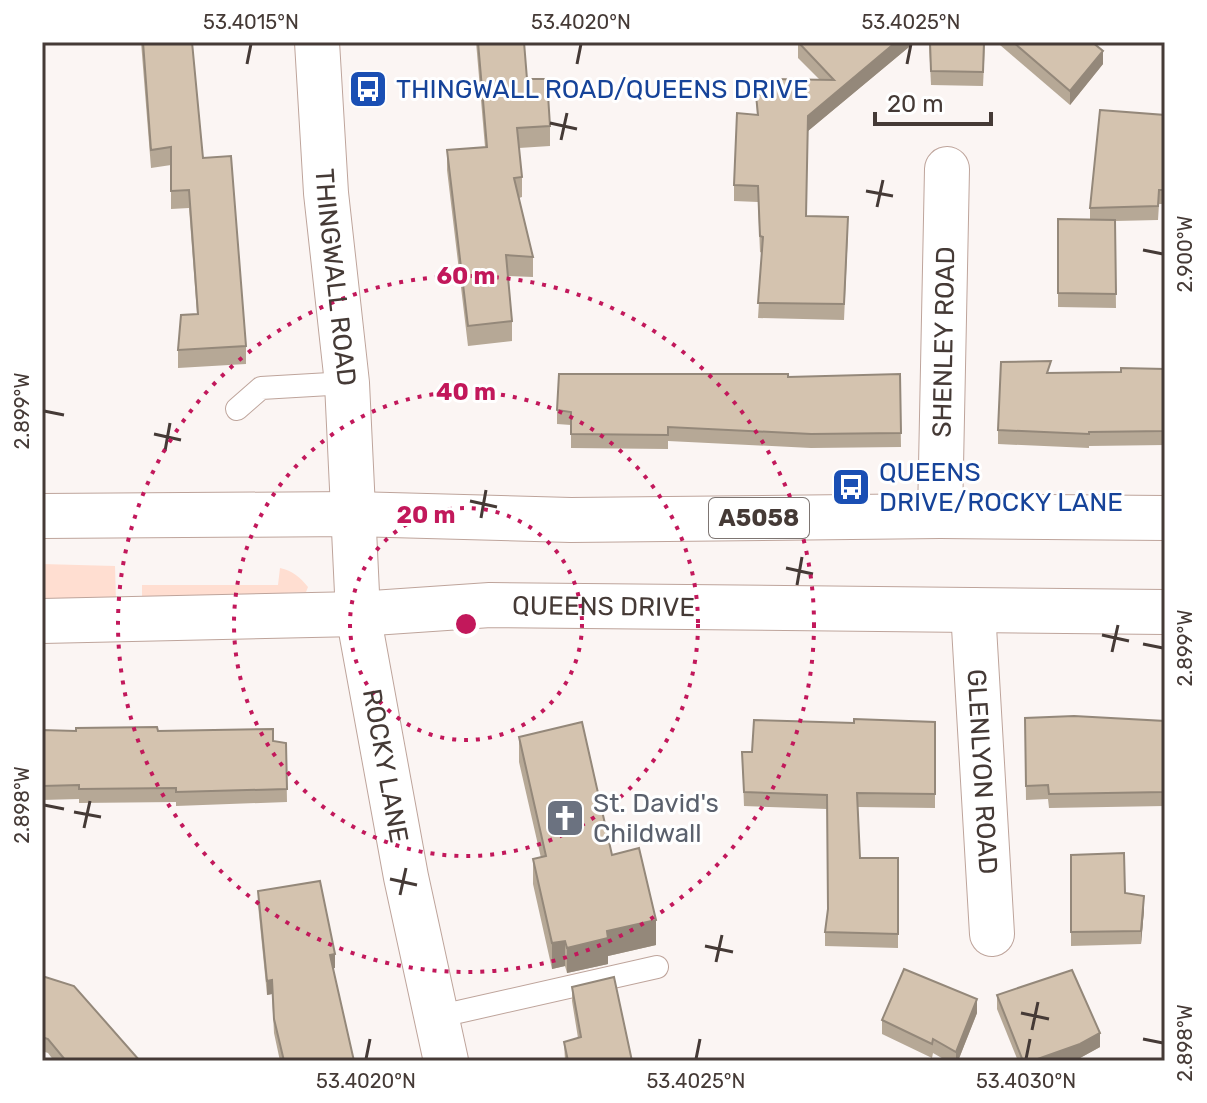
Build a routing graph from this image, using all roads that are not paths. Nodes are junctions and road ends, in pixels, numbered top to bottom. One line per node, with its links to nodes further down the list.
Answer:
1 (317, 42): 3 (main road, THINGWALL ROAD)
2 (947, 169): 7 (main road, SHENLEY ROAD)
3 (347, 383): 4 (lane); 5 (main road, THINGWALL ROAD)
4 (237, 409)
5 (353, 514): 6 (main road, A5058); 7 (main road, A5058); 11 (main road, ROCKY LANE)
6 (42, 516)
7 (940, 516): 8 (main road, A5058)
8 (1165, 518)
9 (973, 610): 10 (main road, QUEENS DRIVE); 11 (main road, QUEENS DRIVE); 13 (main road, GLENLYON ROAD)
10 (1165, 612)
11 (358, 614): 12 (main road, QUEENS DRIVE); 15 (main road, ROCKY LANE)
12 (42, 621)
13 (992, 934)
14 (657, 967): 15 (lane)
15 (436, 1017): 16 (main road, ROCKY LANE)
16 (446, 1061)

